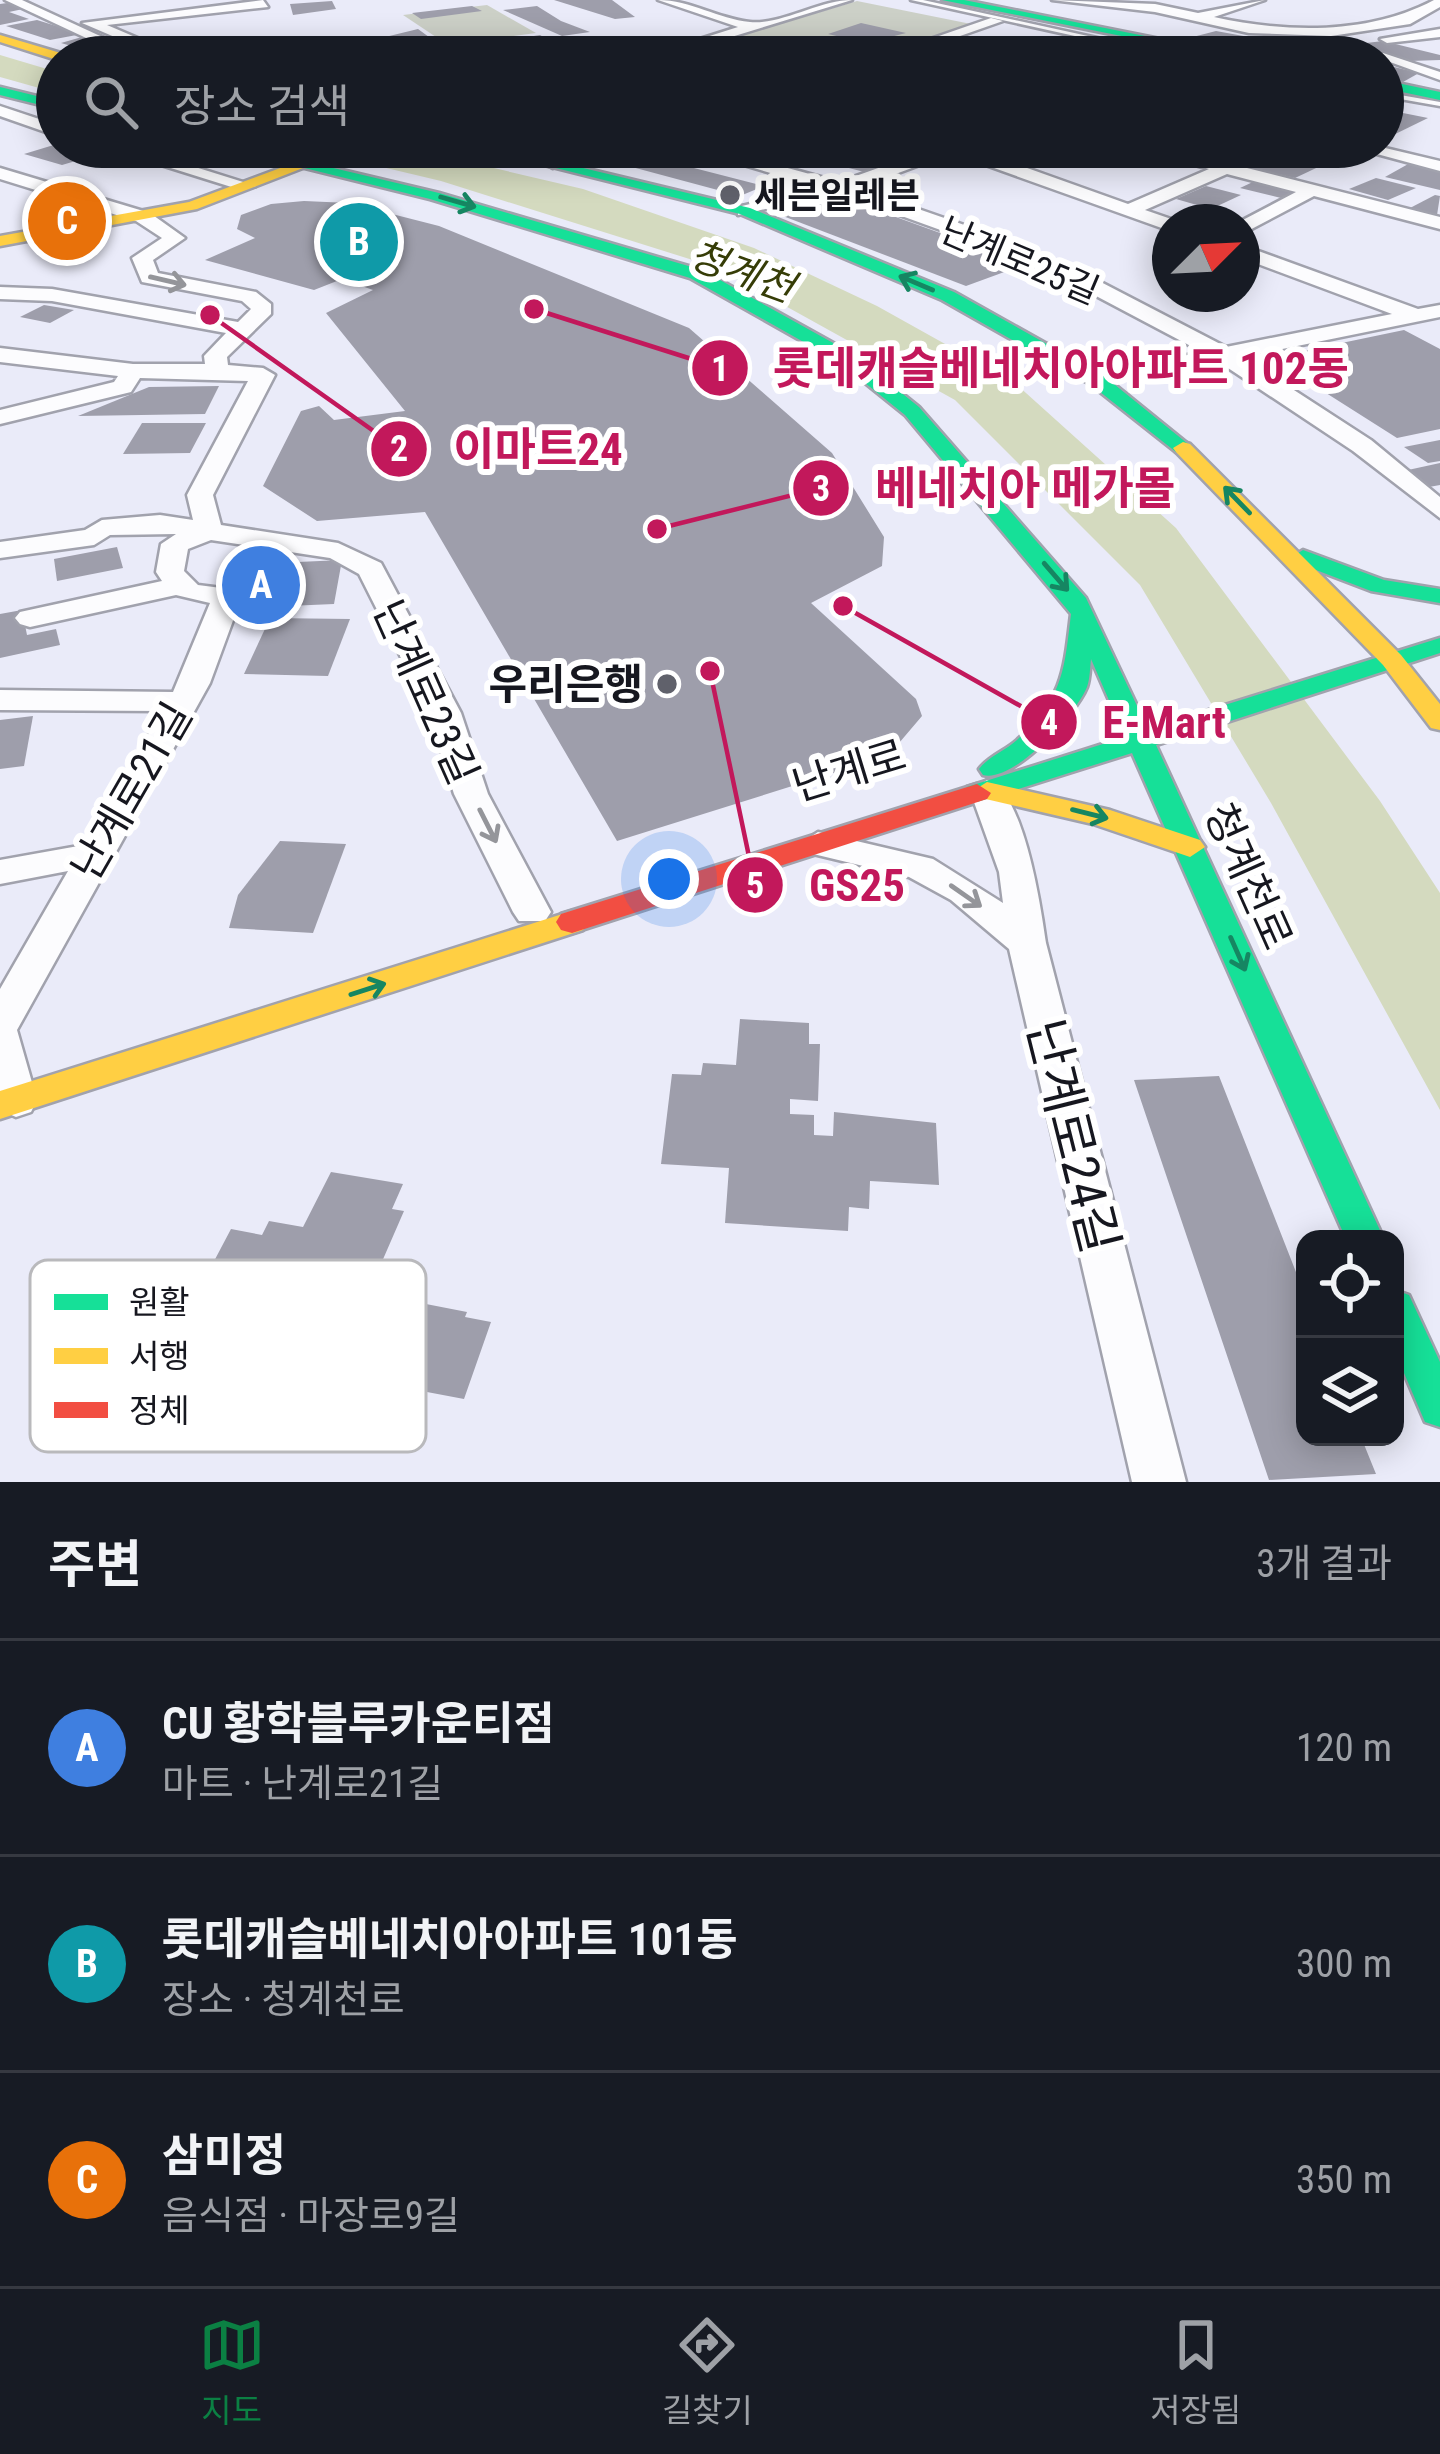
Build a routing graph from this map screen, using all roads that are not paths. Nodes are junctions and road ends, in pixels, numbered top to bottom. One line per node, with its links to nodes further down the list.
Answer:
1 (10, 0): 21 (street)
2 (664, 0): 18 (street)
3 (846, 0): 18 (street)
4 (902, 0): 15 (main road)
5 (914, 0): 26 (lane)
6 (947, 0): 28 (main road)
7 (1058, 0): 14 (street)
8 (1212, 0): 12 (street)
9 (1259, 0): 12 (street)
10 (262, 2): 20 (street); 23 (street)
11 (1440, 2): 13 (street)
12 (1232, 5): 14 (street)
13 (1418, 15): 14 (street); 16 (street)
14 (1196, 18): 29 (street)
15 (996, 21): 25 (street); 27 (main road)
16 (1440, 22)
17 (184, 26): 20 (street)
18 (753, 27): 24 (street)
19 (1440, 33): 30 (street)
20 (118, 34): 22 (street)
21 (105, 36)
22 (121, 36)
23 (291, 36)
24 (724, 36)
25 (950, 36)
26 (1081, 36)
27 (1093, 36)
28 (1098, 36)
29 (1139, 36)
30 (1404, 37)
31 (0, 38): 32 (main road)
32 (36, 50)
33 (1404, 70): 36 (street)
34 (0, 91): 38 (main road)
35 (1404, 91): 36 (main road)
36 (1439, 92)
37 (0, 111): 39 (street)
38 (36, 111)
39 (36, 118)
40 (36, 126): 41 (street)
41 (0, 137)
42 (1404, 158): 43 (street)
43 (1440, 166)
44 (185, 168): 55 (street)
45 (295, 168): 55 (main road)
46 (326, 168): 82 (main road, 청계천로, one-way to 82)
47 (573, 168): 58 (main road)
48 (769, 168): 54 (street, 난계로25길)
49 (903, 168): 54 (street)
50 (1016, 168): 57 (street)
51 (1224, 168): 52 (street)
52 (1228, 169): 56 (street); 57 (street)
53 (0, 173): 59 (street)
54 (833, 185): 58 (street); 69 (street, 난계로25길)
55 (247, 186): 59 (main road)
56 (1311, 191): 61 (street); 62 (street)
57 (1129, 210): 60 (street)
58 (745, 211): 72 (main road, one-way to 58)
59 (143, 217): 63 (main road); 67 (street, one-way to 67)
60 (1152, 218)
61 (1260, 218)
62 (1440, 224)
63 (1, 240)
64 (1260, 257): 66 (street)
65 (0, 292): 67 (street)
66 (1433, 319): 69 (street)
67 (243, 329): 70 (street)
68 (0, 355): 71 (street)
69 (1231, 356): 72 (street); 74 (street, 난계로25길)
70 (218, 370): 71 (street); 75 (street)
71 (133, 371): 73 (street)
72 (1097, 380): 77 (main road, one-way to 72)
73 (0, 418)
74 (1440, 510)
75 (209, 531): 78 (street, 난계로23길); 79 (street, 난계로23길); 80 (street)
76 (388, 542): 79 (street)
77 (1283, 548): 81 (main road); 86 (main road)
78 (0, 550)
79 (358, 562): 96 (street, 난계로23길, one-way to 96)
80 (182, 585): 83 (street); 88 (street, 난계로21길)
81 (1440, 596)
82 (1083, 613): 90 (main road, 청계천로); 91 (main road)
83 (30, 618)
84 (1440, 624): 86 (main road)
85 (1440, 645): 86 (main road)
86 (1374, 656): 89 (main road); 90 (main road, 난계로)
87 (0, 700): 88 (street)
88 (182, 702): 94 (street, 난계로21길)
89 (1440, 722)
90 (1151, 729): 91 (main road, 난계로); 93 (main road, 청계천로)
91 (990, 780): 92 (main road, 난계로); 93 (main road, one-way to 93); 96 (main road, 난계로); 97 (street, 난계로24길)
92 (818, 844): 97 (street, one-way to 97); 100 (main road, 난계로, one-way to 92)
93 (1190, 847): 101 (main road, 청계천로, one-way to 101)
94 (93, 855): 95 (street); 98 (street, 난계로21길)
95 (0, 872)
96 (532, 912): 100 (main road, 난계로)
97 (1027, 943): 104 (street, 난계로24길)
98 (0, 1024)
99 (0, 1036): 100 (street)
100 (8, 1103)
101 (1361, 1230)
102 (1404, 1327): 103 (main road)
103 (1440, 1408)
104 (1159, 1482)

